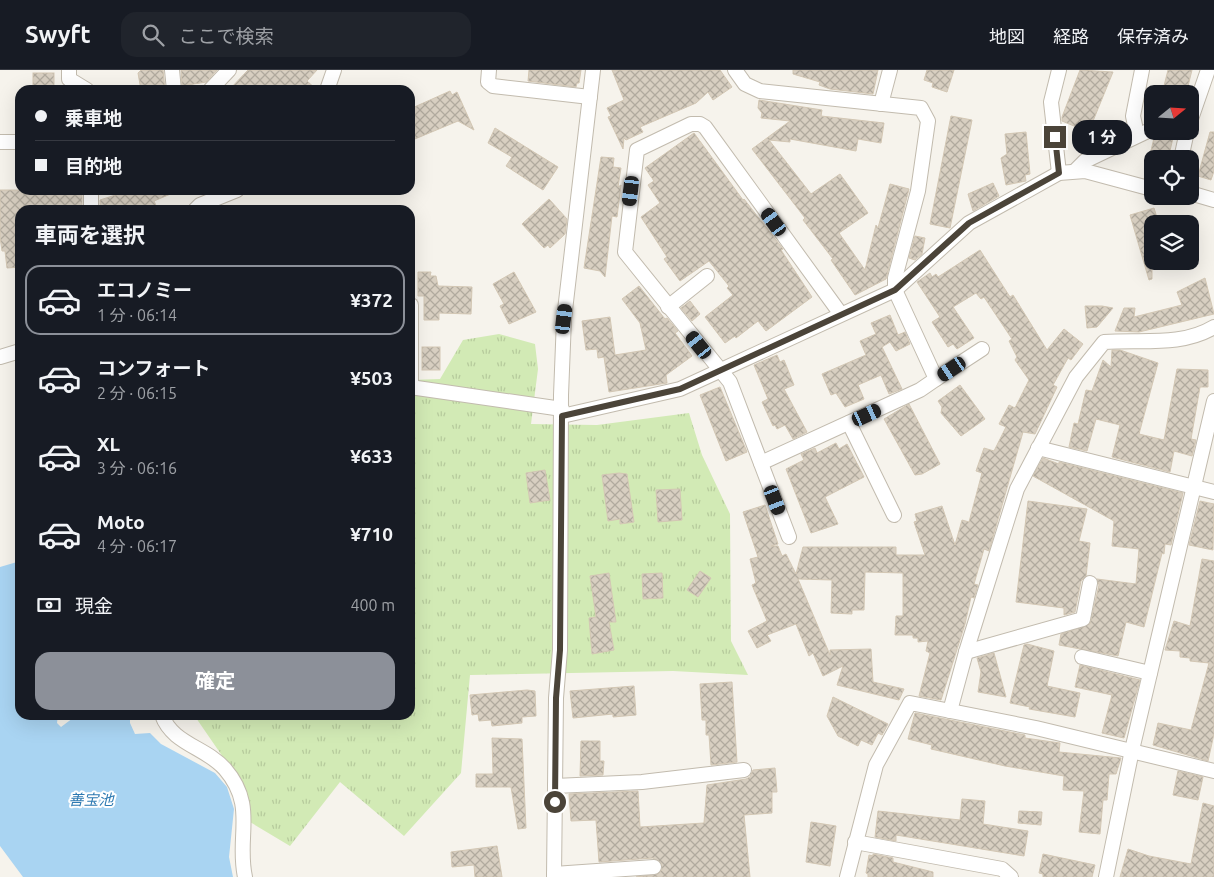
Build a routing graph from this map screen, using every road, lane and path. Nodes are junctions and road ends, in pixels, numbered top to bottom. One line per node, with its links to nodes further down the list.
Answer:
1 (69, 70): 12 (street)
2 (172, 70): 13 (street)
3 (229, 70): 14 (street)
4 (334, 70): 15 (street)
5 (489, 70): 17 (street)
6 (593, 70): 17 (street)
7 (735, 70): 18 (street)
8 (890, 70): 18 (street)
9 (1059, 70): 24 (street)
10 (1142, 70): 20 (street)
11 (1208, 70): 16 (street)
12 (79, 85)
13 (174, 85)
14 (215, 85)
15 (329, 85)
16 (1199, 95)
17 (590, 97): 42 (street)
18 (881, 104): 31 (street)
19 (1144, 132): 20 (street)
20 (1137, 135): 23 (street)
21 (0, 142): 22 (street)
22 (15, 142)
23 (1075, 171): 24 (street); 25 (street)
24 (1059, 173): 31 (street)
25 (1144, 188)
26 (222, 195): 29 (street)
27 (1199, 196): 28 (street)
28 (1214, 200)
29 (200, 205)
30 (707, 276): 32 (street)
31 (895, 290): 33 (street); 39 (street)
32 (668, 307): 33 (street); 38 (street)
33 (840, 313): 38 (street)
34 (1214, 327): 44 (street)
35 (982, 349): 39 (street)
36 (15, 352): 37 (street)
37 (0, 357)
38 (722, 369): 42 (street); 45 (street)
39 (936, 379): 43 (street)
40 (415, 388): 42 (street)
41 (1214, 401): 46 (street)
42 (562, 412): 59 (street)
43 (849, 423): 45 (street); 48 (street)
44 (1038, 448): 46 (street); 51 (street)
45 (760, 463): 49 (street)
46 (1194, 487): 47 (street); 53 (street)
47 (1214, 492)
48 (894, 515)
49 (789, 537)
50 (1090, 583): 51 (street)
51 (966, 652): 54 (street)
52 (1082, 657): 53 (street)
53 (1150, 673): 56 (street)
54 (950, 711): 56 (street); 60 (street)
55 (164, 720): 63 (street)
56 (1132, 750): 58 (street); 66 (street)
57 (744, 770): 59 (street)
58 (1214, 771)
59 (555, 786): 62 (street)
60 (855, 842): 64 (street); 65 (street)
61 (654, 867): 62 (street)
62 (554, 876)
63 (246, 877)
64 (847, 877)
65 (1010, 877)
66 (1106, 877)

